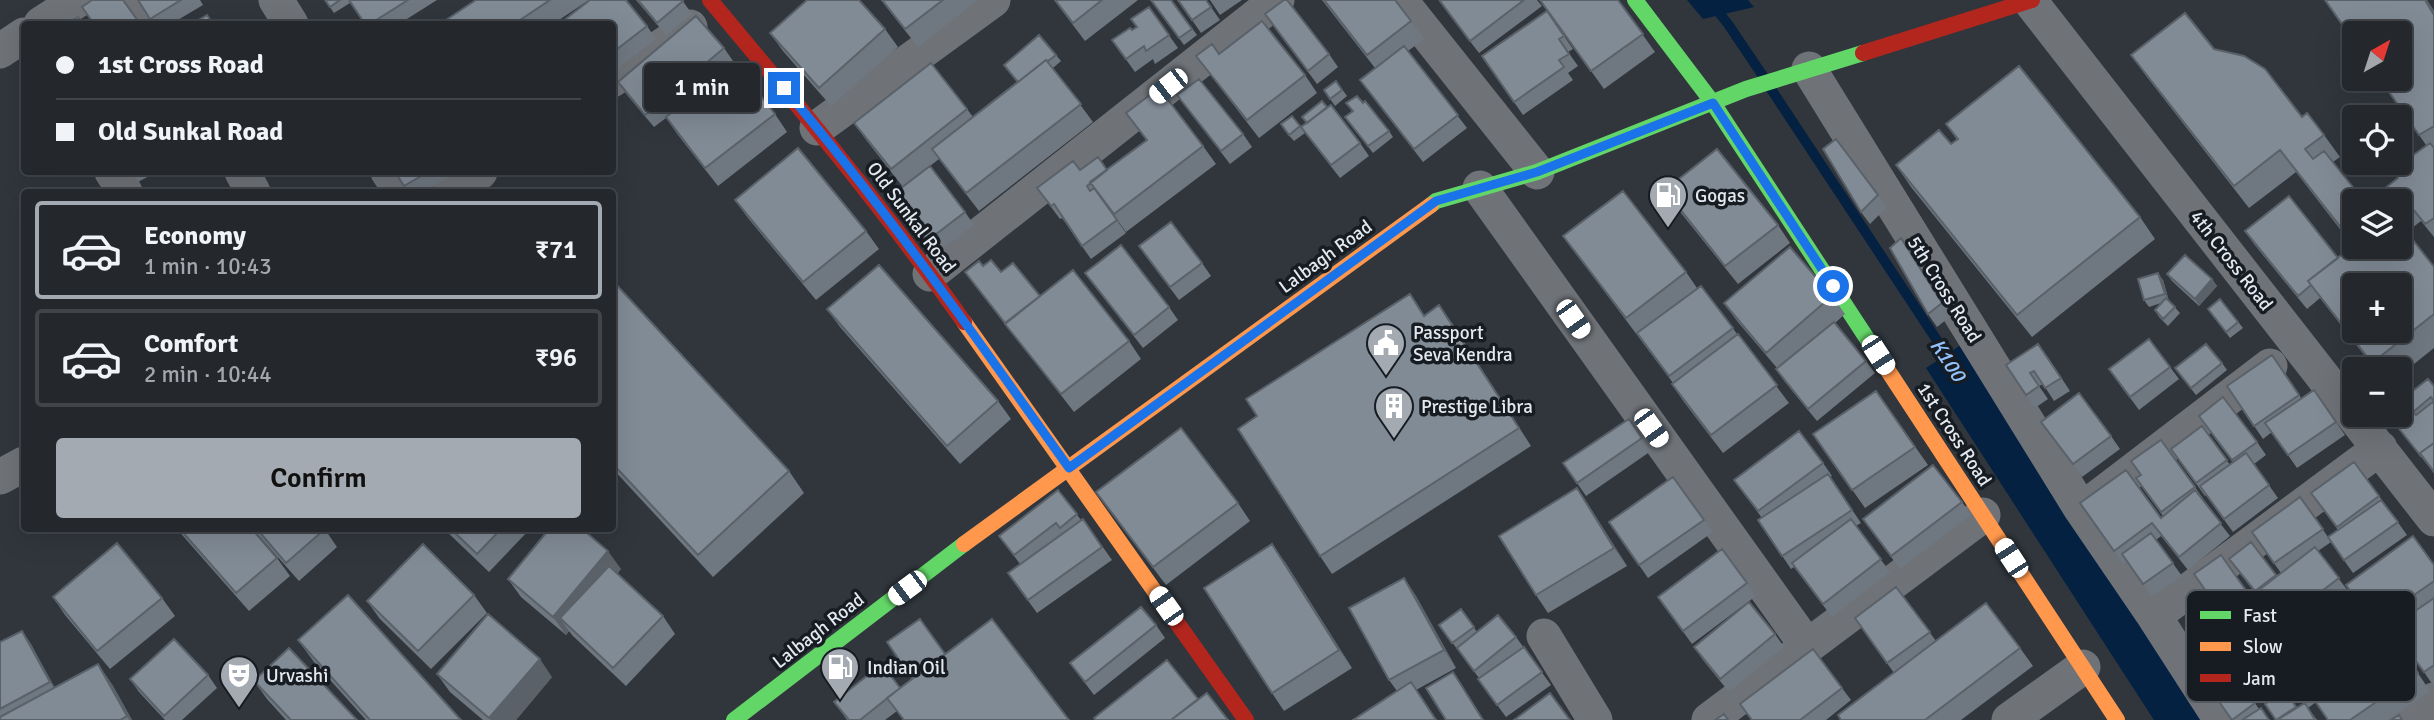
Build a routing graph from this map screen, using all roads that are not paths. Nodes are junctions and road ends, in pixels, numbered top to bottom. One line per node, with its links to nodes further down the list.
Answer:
1 (78, 0): 10 (street)
2 (137, 0): 11 (street)
3 (276, 0): 12 (street)
4 (993, 0): 18 (street)
5 (1277, 0): 23 (street)
6 (1400, 0): 19 (street)
7 (1635, 0): 17 (street, 1st Cross Road)
8 (2031, 0): 15 (street, Lalbagh Road); 24 (street, 4th Cross Road)
9 (713, 4): 16 (street); 18 (street, Old Sunkal Road)
10 (46, 21)
11 (150, 21)
12 (289, 21)
13 (21, 37): 14 (street)
14 (0, 51)
15 (1809, 69): 17 (street, Lalbagh Road); 29 (street, 5th Cross Road)
16 (616, 77)
17 (1713, 103): 19 (street, Lalbagh Road); 30 (street, 1st Cross Road)
18 (817, 128): 23 (street, Old Sunkal Road)
19 (1537, 172): 21 (street, Lalbagh Road)
20 (475, 175): 22 (street)
21 (1480, 188): 27 (street, Lalbagh Road); 36 (street)
22 (454, 189)
23 (930, 274): 27 (street, Old Sunkal Road)
24 (2298, 345): 25 (street, 4th Cross Road); 29 (street)
25 (2380, 449): 31 (street, 4th Cross Road); 32 (street)
26 (21, 466): 28 (street)
27 (1069, 468): 41 (street, Lalbagh Road); 42 (street, Old Sunkal Road)
28 (0, 477)
29 (2081, 509): 34 (street, 5th Cross Road)
30 (1983, 515): 36 (street); 38 (street, 1st Cross Road)
31 (2434, 519)
32 (2189, 590)
33 (2186, 592): 34 (street)
34 (2154, 616): 37 (street)
35 (1544, 636): 43 (street)
36 (1807, 646): 44 (street)
37 (2186, 666)
38 (2082, 667): 45 (street); 46 (street, 1st Cross Road)
39 (2434, 701): 48 (street)
40 (2209, 702): 47 (street)
41 (747, 716)
42 (1246, 720)
43 (1595, 720)
44 (1709, 720)
45 (2010, 720)
46 (2118, 720)
47 (2221, 720)
48 (2404, 720)

